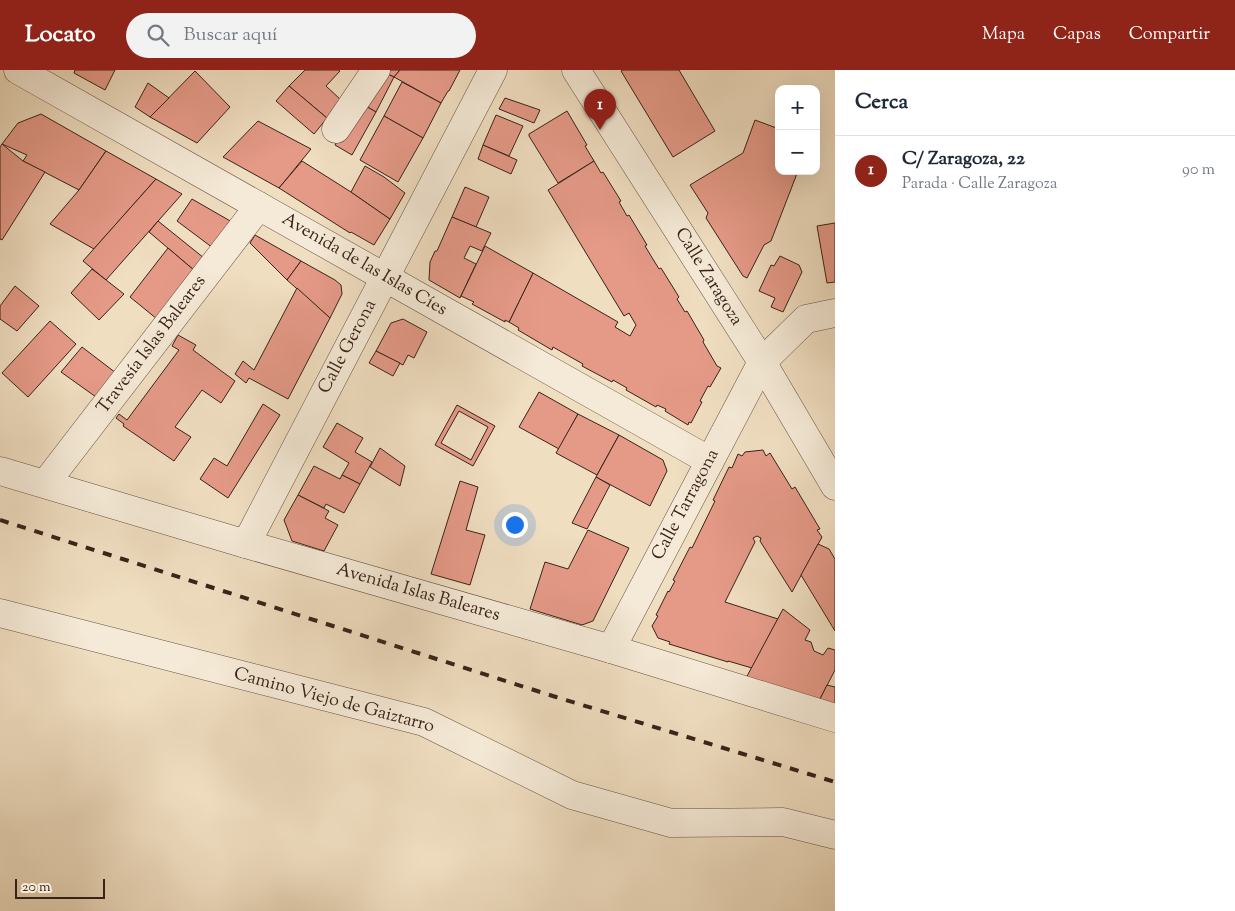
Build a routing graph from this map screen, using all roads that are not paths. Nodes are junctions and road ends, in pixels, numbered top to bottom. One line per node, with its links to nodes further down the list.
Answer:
1 (6, 70): 6 (street)
2 (18, 70): 8 (street, Avenida de las Islas Cíes)
3 (376, 70): 7 (street)
4 (493, 70): 9 (street, Calle Gerona)
5 (576, 70): 11 (street, Calle Zaragoza)
6 (0, 78)
7 (336, 128)
8 (258, 206): 9 (street, Avenida de las Islas Cíes); 14 (street, Travesía Islas Baleares)
9 (385, 277): 12 (street, Avenida de las Islas Cíes); 16 (street, Calle Gerona)
10 (835, 313): 11 (street, Calle Tarragona)
11 (762, 362): 12 (street, Calle Tarragona); 15 (street, Calle Zaragoza)
12 (710, 461): 18 (street, Calle Tarragona)
13 (0, 471): 14 (street, Avenida Islas Baleares)
14 (45, 484): 16 (street, Avenida Islas Baleares)
15 (835, 486)
16 (246, 544): 18 (street, Avenida Islas Baleares)
17 (0, 613): 20 (street, Camino Viejo de Gaiztarro)
18 (611, 649): 19 (street, Avenida Islas Baleares)
19 (835, 718)
20 (835, 835)

